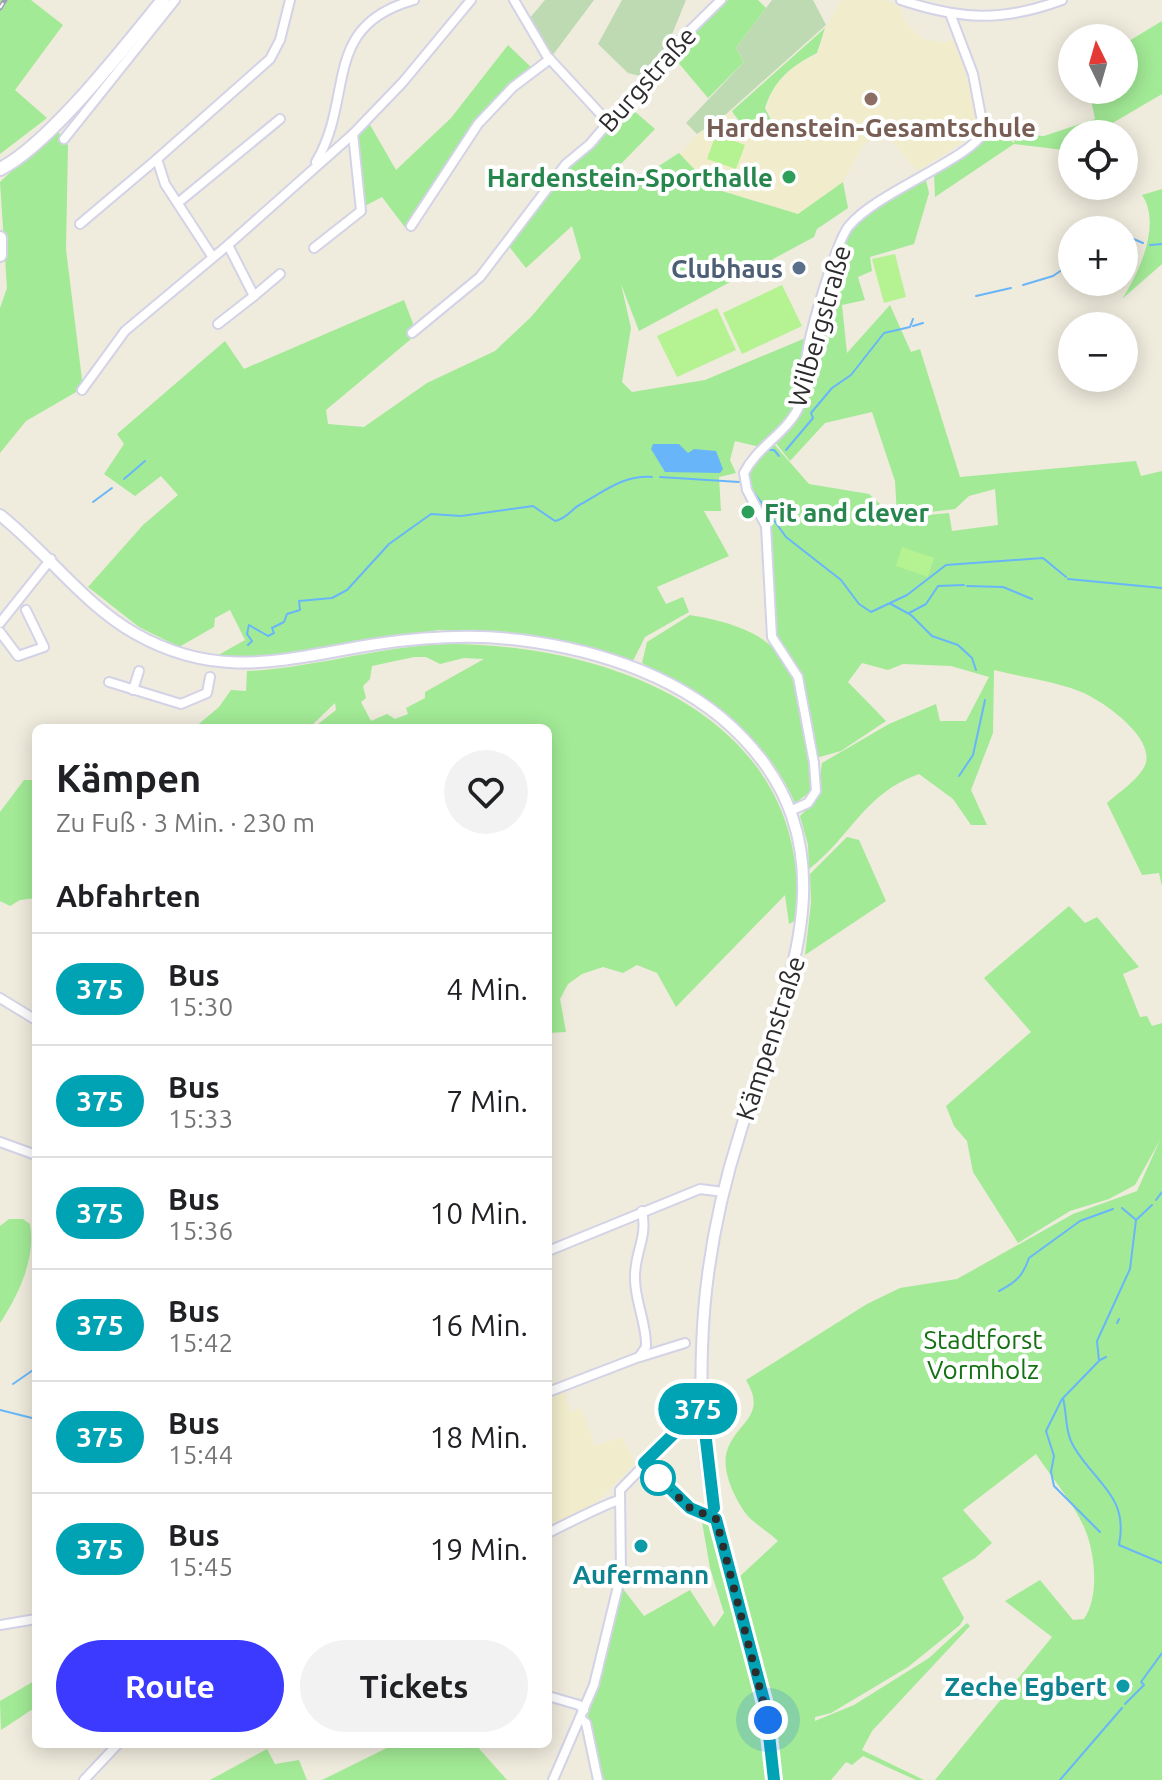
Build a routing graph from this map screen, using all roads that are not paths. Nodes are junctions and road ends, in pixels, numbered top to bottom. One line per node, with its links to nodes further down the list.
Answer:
1 (163, 0): 12 (main road)
2 (175, 0): 13 (street)
3 (290, 0): 18 (street)
4 (414, 0): 19 (street)
5 (471, 0): 16 (street)
6 (514, 0): 11 (street)
7 (721, 0): 15 (street, Burgstraße)
8 (901, 0): 10 (street)
9 (1062, 0): 10 (street)
10 (951, 16): 43 (street, Wilbergstraße)
11 (550, 59): 15 (street); 23 (street)
12 (66, 113): 13 (street); 20 (main road)
13 (82, 113): 17 (street)
14 (280, 119): 21 (street)
15 (607, 121): 32 (street, Burgstraße)
16 (353, 134): 19 (street); 26 (street)
17 (64, 139)
18 (157, 159): 21 (street); 22 (street)
19 (312, 169): 25 (street)
20 (3, 170)
21 (179, 202): 28 (street)
22 (80, 224)
23 (411, 226)
24 (0, 238): 27 (main road)
25 (228, 245): 28 (street); 30 (street)
26 (314, 248)
27 (0, 255)
28 (212, 256): 33 (street)
29 (280, 274): 30 (street)
30 (254, 296): 31 (street)
31 (218, 324)
32 (412, 333)
33 (82, 390)
34 (0, 515): 35 (street, Kämpenstraße)
35 (51, 559): 37 (street); 43 (street, Kämpenstraße)
36 (26, 610): 38 (street)
37 (0, 623)
38 (0, 632)
39 (139, 671): 42 (street)
40 (210, 677): 42 (street)
41 (109, 682): 42 (street)
42 (133, 690)
43 (790, 811): 48 (street, Kämpenstraße)
44 (0, 998): 45 (street)
45 (32, 1018)
46 (0, 1142): 47 (street)
47 (32, 1154)
48 (724, 1192): 49 (street); 54 (street, Kämpenstraße)
49 (642, 1211): 50 (street); 52 (street)
50 (552, 1249)
51 (685, 1343): 52 (street)
52 (639, 1357): 53 (street)
53 (552, 1390)
54 (702, 1406): 55 (street); 57 (street, Kämpenstraße)
55 (644, 1463): 56 (street); 57 (street)
56 (620, 1500): 58 (street); 62 (street)
57 (716, 1519): 67 (street, Kämpenstraße)
58 (552, 1531)
59 (32, 1620): 60 (street)
60 (0, 1625)
61 (552, 1697): 62 (street)
62 (582, 1714): 65 (street); 66 (street)
63 (114, 1748): 64 (street)
64 (84, 1780)
65 (553, 1780)
66 (598, 1780)
67 (774, 1780)

